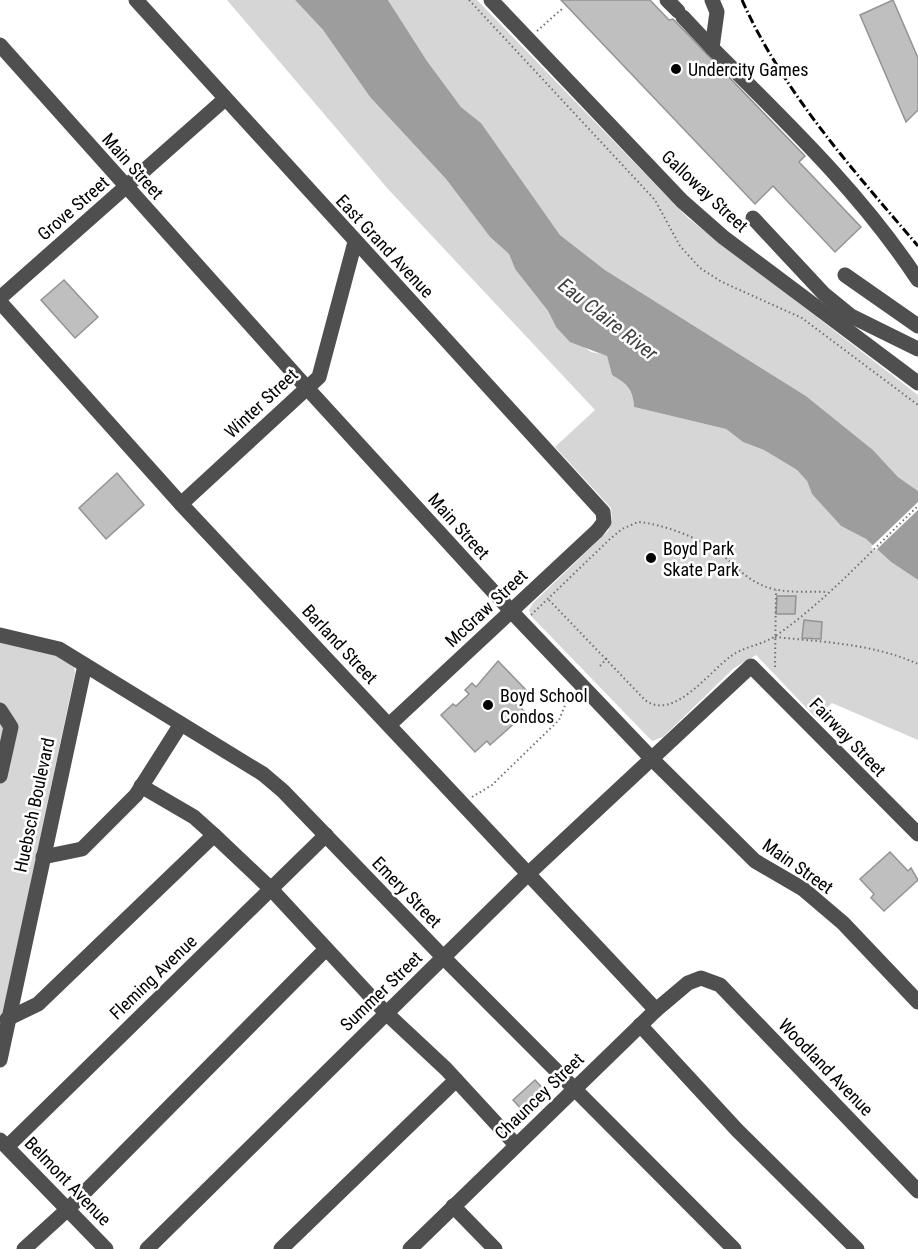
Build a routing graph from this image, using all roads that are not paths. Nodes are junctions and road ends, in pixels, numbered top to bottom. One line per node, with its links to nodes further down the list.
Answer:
1 (136, 0): 7 (street, East Grand Avenue)
2 (712, 0): 6 (street)
3 (495, 1): 16 (street, Galloway Street)
4 (676, 9): 6 (street)
5 (0, 45): 8 (street, Main Street)
6 (712, 48): 12 (street)
7 (225, 99): 8 (street, Grove Street); 10 (street, East Grand Avenue)
8 (126, 188): 13 (street, Grove Street); 17 (street, Main Street)
9 (753, 218): 15 (street)
10 (355, 242): 17 (street, Winter Street); 19 (street, East Grand Avenue)
11 (845, 275): 14 (street)
12 (918, 280)
13 (0, 300): 18 (street, Barland Street)
14 (918, 326)
15 (918, 350)
16 (918, 383)
17 (307, 388): 18 (street, Winter Street); 20 (street, Main Street)
18 (180, 504): 26 (street, Barland Street)
19 (605, 518): 20 (street, McGraw Street)
20 (512, 611): 26 (street, McGraw Street); 27 (street, Main Street)
21 (0, 635): 22 (street, Emery Street)
22 (85, 665): 25 (street, Emery Street); 33 (street, Huebsch Boulevard)
23 (751, 666): 27 (street, Summer Street); 31 (street, Fairway Street)
24 (0, 710): 28 (street)
25 (181, 724): 29 (street); 30 (street, Emery Street)
26 (389, 725): 34 (street, Barland Street)
27 (652, 759): 34 (street, Summer Street); 40 (street, Main Street)
28 (0, 776)
29 (141, 786): 32 (street); 33 (street)
30 (326, 834): 35 (street, Fleming Avenue); 37 (street, Emery Street)
31 (918, 834)
32 (214, 835): 35 (street); 43 (street)
33 (43, 857): 39 (street, Huebsch Boulevard)
34 (528, 874): 37 (street, Summer Street); 41 (street, Barland Street)
35 (271, 889): 36 (street); 48 (street, Fleming Avenue)
36 (326, 949): 42 (street); 52 (street)
37 (444, 958): 42 (street, Summer Street); 47 (street, Emery Street)
38 (701, 978): 41 (street, Chauncey Street); 50 (street, Woodland Avenue)
39 (5, 1000): 43 (street, Huebsch Boulevard)
40 (918, 1002)
41 (656, 1010): 44 (street, Chauncey Street)
42 (385, 1012): 46 (street); 55 (street, Summer Street)
43 (7, 1019): 45 (street, Huebsch Boulevard)
44 (640, 1025): 47 (street, Chauncey Street); 60 (street)
45 (0, 1060)
46 (456, 1080): 49 (street); 56 (street)
47 (574, 1089): 49 (street, Chauncey Street); 59 (street, Emery Street)
48 (4, 1143): 52 (street, Belmont Avenue)
49 (516, 1145): 51 (street, Chauncey Street)
50 (918, 1191)
51 (453, 1206): 57 (street, Chauncey Street); 58 (street)
52 (68, 1209): 53 (street); 54 (street, Belmont Avenue)
53 (24, 1249)
54 (106, 1249)
55 (147, 1249)
56 (280, 1249)
57 (410, 1249)
58 (495, 1249)
59 (734, 1249)
60 (857, 1249)

